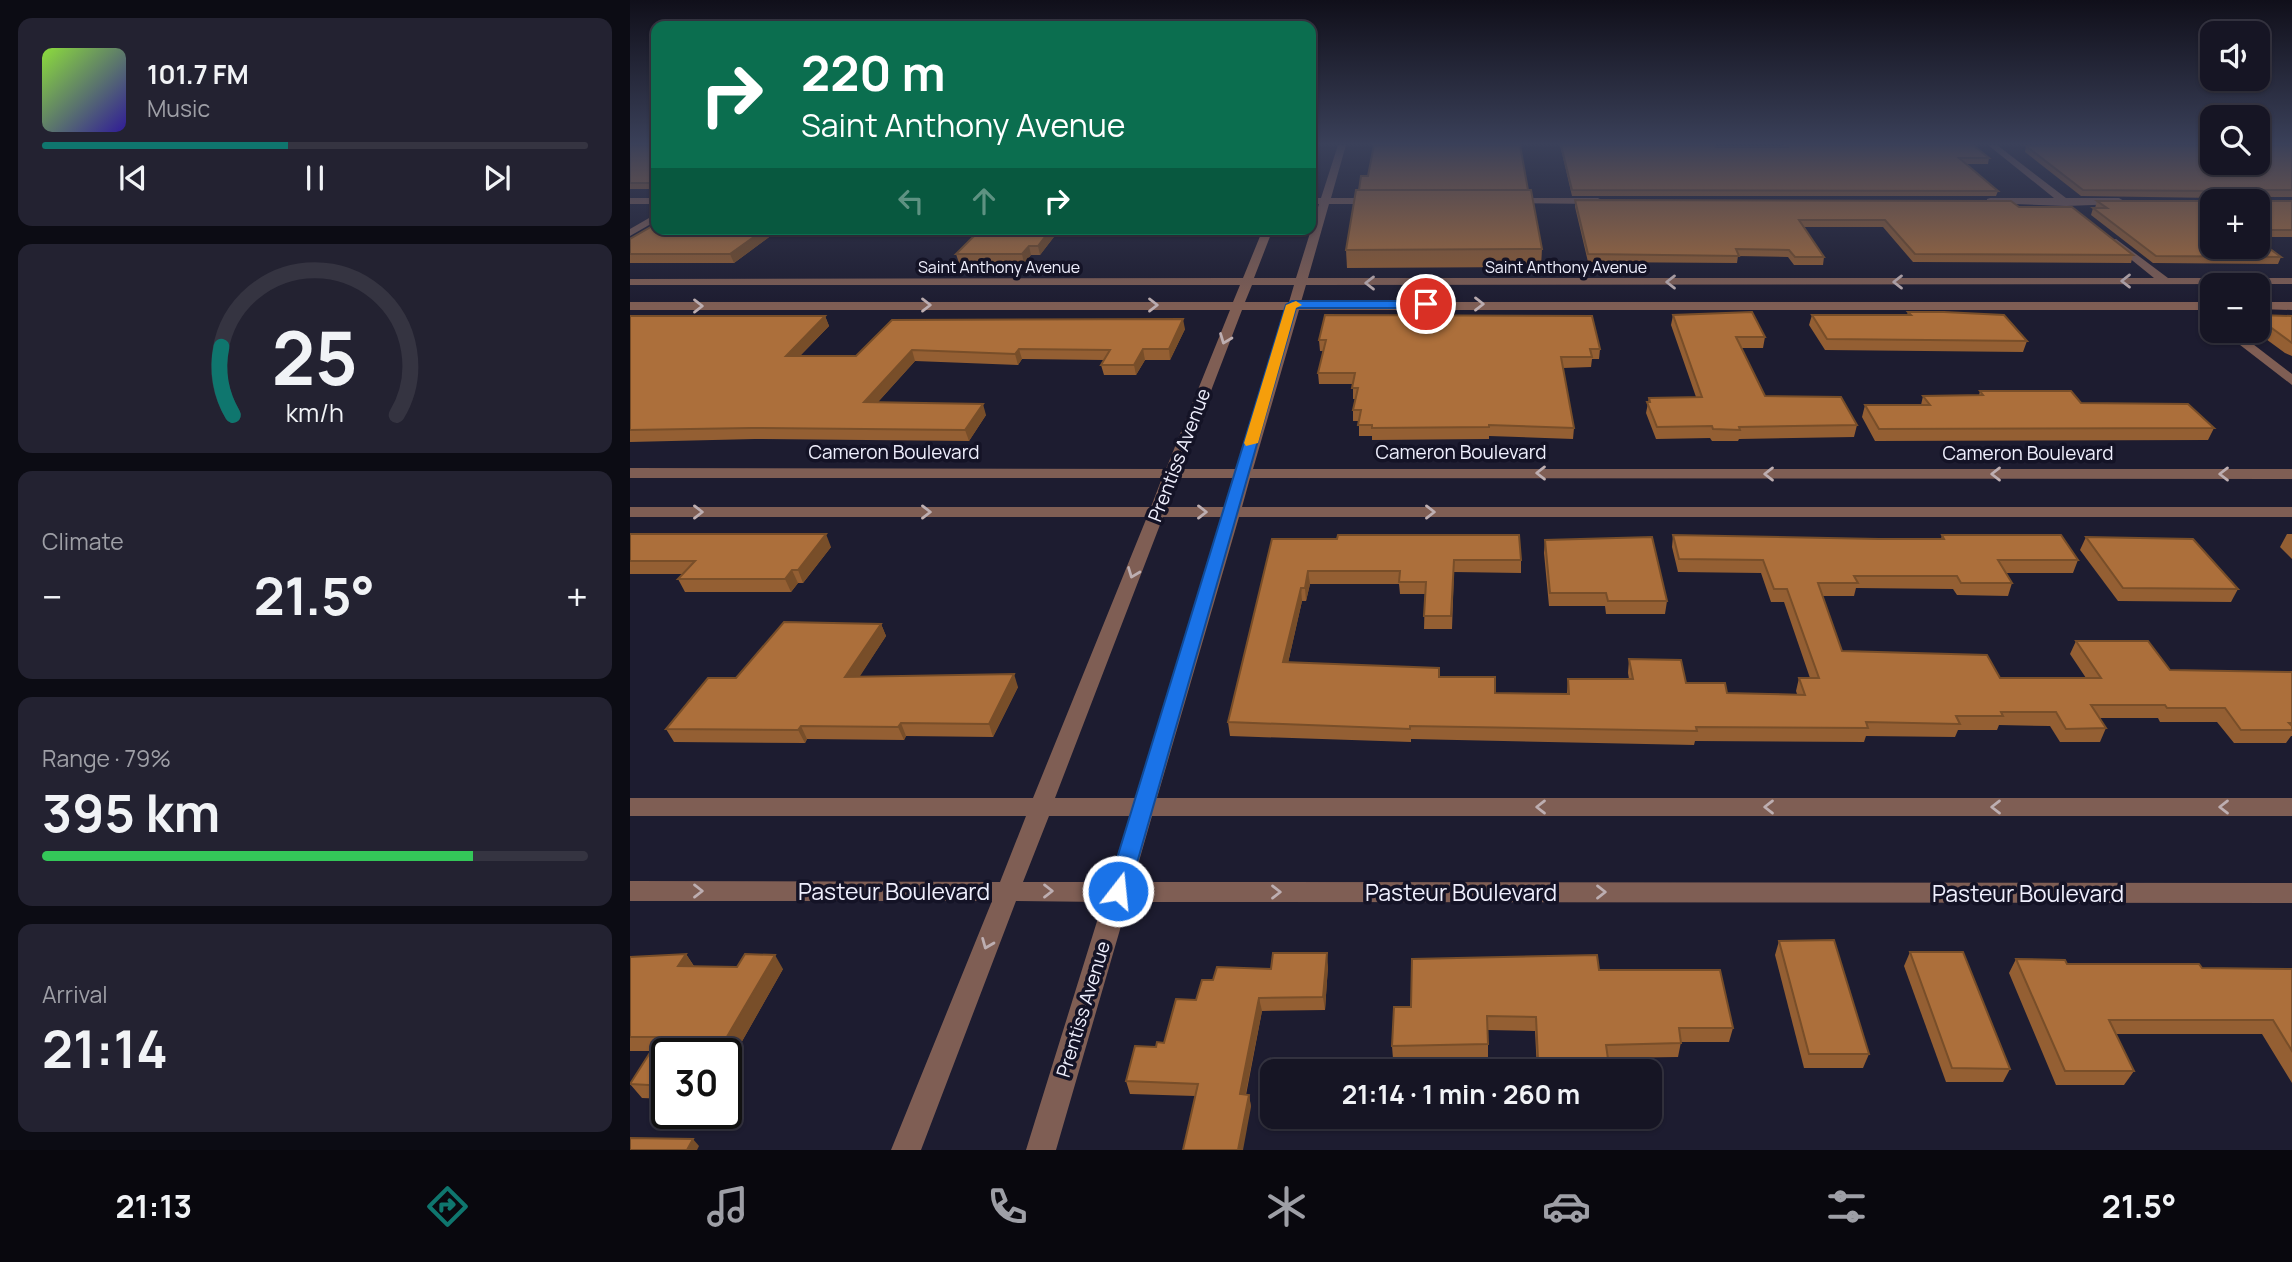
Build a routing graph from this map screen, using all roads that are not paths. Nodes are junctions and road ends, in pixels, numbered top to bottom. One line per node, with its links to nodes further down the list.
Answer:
1 (2060, 199): 9 (street)
2 (630, 201): 3 (street)
3 (651, 201)
4 (1318, 201): 5 (street)
5 (1396, 201)
6 (1493, 201): 7 (street)
7 (1605, 201)
8 (1980, 201): 9 (street)
9 (2063, 201): 10 (street); 11 (street)
10 (2131, 201)
11 (2084, 217)
12 (651, 220): 13 (street)
13 (630, 233)
14 (2104, 233): 17 (street)
15 (1266, 235): 20 (street, Prentiss Avenue)
16 (1311, 235): 21 (street, Prentiss Avenue)
17 (2165, 281): 18 (street, Saint Anthony Avenue); 21 (street, Saint Anthony Avenue, one-way to 21); 25 (street)
18 (2292, 281)
19 (630, 282): 20 (street, Saint Anthony Avenue)
20 (1247, 283): 21 (street, Saint Anthony Avenue); 22 (street, Prentiss Avenue)
21 (1301, 284): 23 (street, Prentiss Avenue)
22 (1239, 305): 23 (street, Saint Anthony Avenue); 24 (street, Saint Anthony Avenue, one-way to 22); 32 (street, Prentiss Avenue, one-way to 32)
23 (1292, 305): 25 (street, Saint Anthony Avenue, one-way to 25); 33 (street, Prentiss Avenue)
24 (630, 306)
25 (2197, 306): 28 (street)
26 (2270, 306): 27 (street)
27 (2292, 306)
28 (2200, 308)
29 (2243, 343): 30 (street)
30 (2292, 382)
31 (630, 473): 32 (street, Cameron Boulevard)
32 (1172, 473): 33 (street, Cameron Boulevard); 36 (street, Prentiss Avenue)
33 (1242, 473): 34 (street, Cameron Boulevard, one-way to 33); 37 (street, Prentiss Avenue)
34 (2292, 474)
35 (630, 512): 36 (street, one-way to 36)
36 (1157, 512): 37 (street, one-way to 37); 40 (street, Prentiss Avenue, one-way to 40)
37 (1230, 512): 38 (street, one-way to 38); 41 (street, Prentiss Avenue)
38 (2292, 512)
39 (630, 807): 40 (street)
40 (1041, 807): 41 (street); 44 (street, Prentiss Avenue)
41 (1143, 807): 42 (street, one-way to 41); 45 (street, Prentiss Avenue)
42 (2292, 807)
43 (630, 891): 44 (street, Pasteur Boulevard, one-way to 44)
44 (1008, 891): 45 (street, Pasteur Boulevard, one-way to 45); 47 (street, Prentiss Avenue, one-way to 47)
45 (1118, 891): 46 (street, Pasteur Boulevard, one-way to 46); 48 (street, Prentiss Avenue)
46 (2292, 893)
47 (906, 1150)
48 (1041, 1150)

